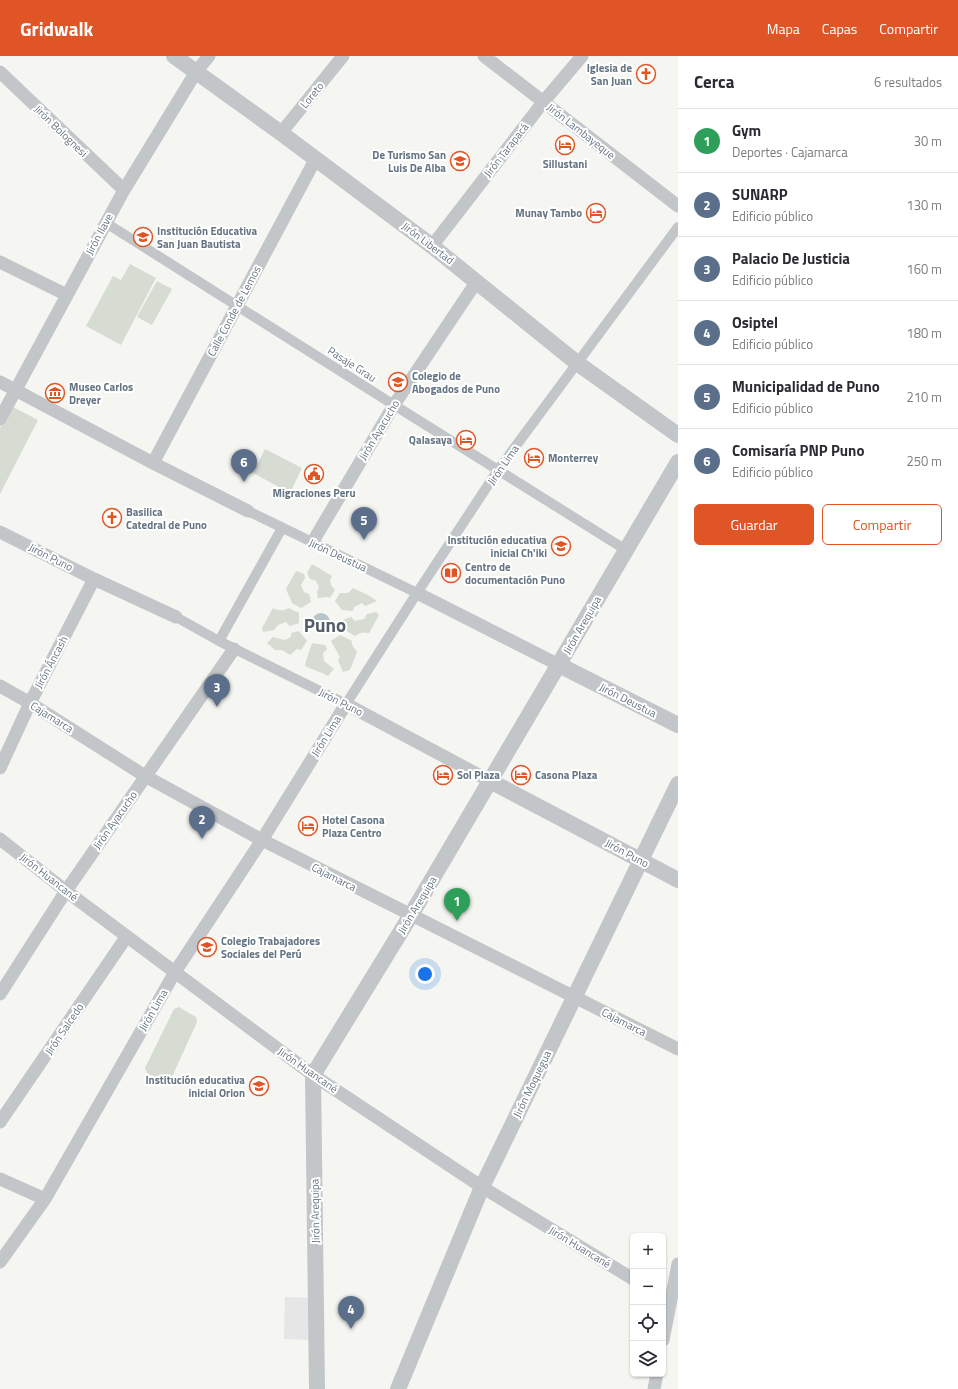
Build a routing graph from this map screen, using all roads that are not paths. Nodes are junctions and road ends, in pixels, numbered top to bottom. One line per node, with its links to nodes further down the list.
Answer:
1 (174, 56): 7 (street, Jirón Libertad)
2 (209, 56): 7 (street, Jirón Ilave)
3 (344, 56): 9 (street, Loreto)
4 (484, 56): 8 (street, Jirón Lambayeque)
5 (582, 56): 8 (street, Jirón Tarapacá)
6 (0, 72): 11 (street, Jirón Bolognesi)
7 (196, 72): 9 (street, Jirón Libertad); 11 (street, Jirón Ilave)
8 (544, 102): 12 (street, Jirón Lambayeque); 15 (street, Jirón Tarapacá)
9 (281, 133): 10 (street, Jirón Libertad)
10 (316, 160): 15 (street, Jirón Libertad); 19 (street, Calle Conde de Lemos)
11 (124, 190): 13 (street, Jirón Ilave)
12 (678, 206)
13 (106, 223): 18 (street, Jirón Ilave); 19 (street, Pasaje Grau)
14 (678, 227): 20 (street, Jirón Lima)
15 (432, 246): 17 (street, Jirón Libertad)
16 (0, 262): 18 (street)
17 (477, 281): 20 (street, Jirón Libertad); 23 (street, Jirón Ayacucho)
18 (67, 295): 22 (street, Jirón Ilave)
19 (237, 306): 23 (street, Pasaje Grau); 27 (street, Calle Conde de Lemos)
20 (577, 363): 25 (street, Jirón Libertad); 28 (street, Jirón Lima)
21 (0, 382): 22 (street, Jirón Deustua)
22 (16, 390): 24 (street, Jirón Ilave); 27 (street, Jirón Deustua)
23 (394, 405): 28 (street, Pasaje Grau); 32 (street, Jirón Ayacucho)
24 (0, 419)
25 (678, 435)
26 (678, 462): 33 (street, Jirón Arequipa)
27 (153, 463): 29 (street, Jirón Deustua)
28 (498, 470): 33 (street, Pasaje Grau); 35 (street, Jirón Lima)
29 (248, 511): 30 (street, Jirón Deustua)
30 (282, 528): 32 (street, Jirón Deustua); 37 (street)
31 (0, 532): 34 (street, Jirón Puno)
32 (312, 543): 35 (street, Jirón Deustua)
33 (626, 550): 39 (street, Jirón Arequipa)
34 (94, 579): 36 (street, Jirón Puno); 41 (street, Jirón Áncash)
35 (417, 593): 39 (street, Jirón Deustua); 42 (street, Jirón Lima)
36 (176, 617): 37 (street, Jirón Puno)
37 (219, 641): 38 (street, Jirón Puno)
38 (234, 649): 42 (street, Jirón Puno); 45 (street, Jirón Ayacucho)
39 (559, 665): 43 (street, Jirón Deustua); 46 (street, Jirón Arequipa)
40 (0, 686): 41 (street, Cajamarca)
41 (30, 703): 44 (street, Jirón Áncash); 45 (street, Cajamarca)
42 (346, 704): 46 (street, Jirón Puno); 49 (street, Jirón Lima)
43 (678, 725)
44 (0, 768)
45 (146, 776): 49 (street, Cajamarca); 52 (street, Jirón Ayacucho)
46 (490, 781): 50 (street, Jirón Puno); 53 (street, Jirón Arequipa)
47 (678, 784): 50 (street, Jirón Moquegua)
48 (0, 839): 52 (street, Jirón Huancané)
49 (262, 840): 53 (street, Cajamarca); 55 (street, Jirón Lima)
50 (641, 860): 51 (street, Jirón Puno); 57 (street, Jirón Moquegua)
51 (678, 880)
52 (66, 891): 54 (street, Jirón Huancané); 56 (street, Jirón Ayacucho)
53 (411, 915): 57 (street, Cajamarca); 59 (street, Jirón Arequipa)
54 (127, 936): 55 (street, Jirón Huancané); 60 (street, Jirón Salcedo)
55 (175, 972): 59 (street, Jirón Huancané); 63 (street, Jirón Lima)
56 (0, 994)
57 (574, 997): 58 (street, Cajamarca); 62 (street, Jirón Moquegua)
58 (678, 1049)
59 (313, 1075): 62 (street, Jirón Huancané); 70 (street, Jirón Arequipa)
60 (0, 1122)
61 (0, 1178): 63 (street)
62 (482, 1187): 66 (street, Jirón Huancané); 71 (street, Jirón Moquegua)
63 (45, 1199): 64 (street, Jirón Lima)
64 (0, 1262)
65 (678, 1264): 67 (street)
66 (630, 1277)
67 (671, 1299): 68 (street)
68 (666, 1325)
69 (656, 1377): 72 (street)
70 (317, 1389)
71 (398, 1389)
72 (654, 1389)

